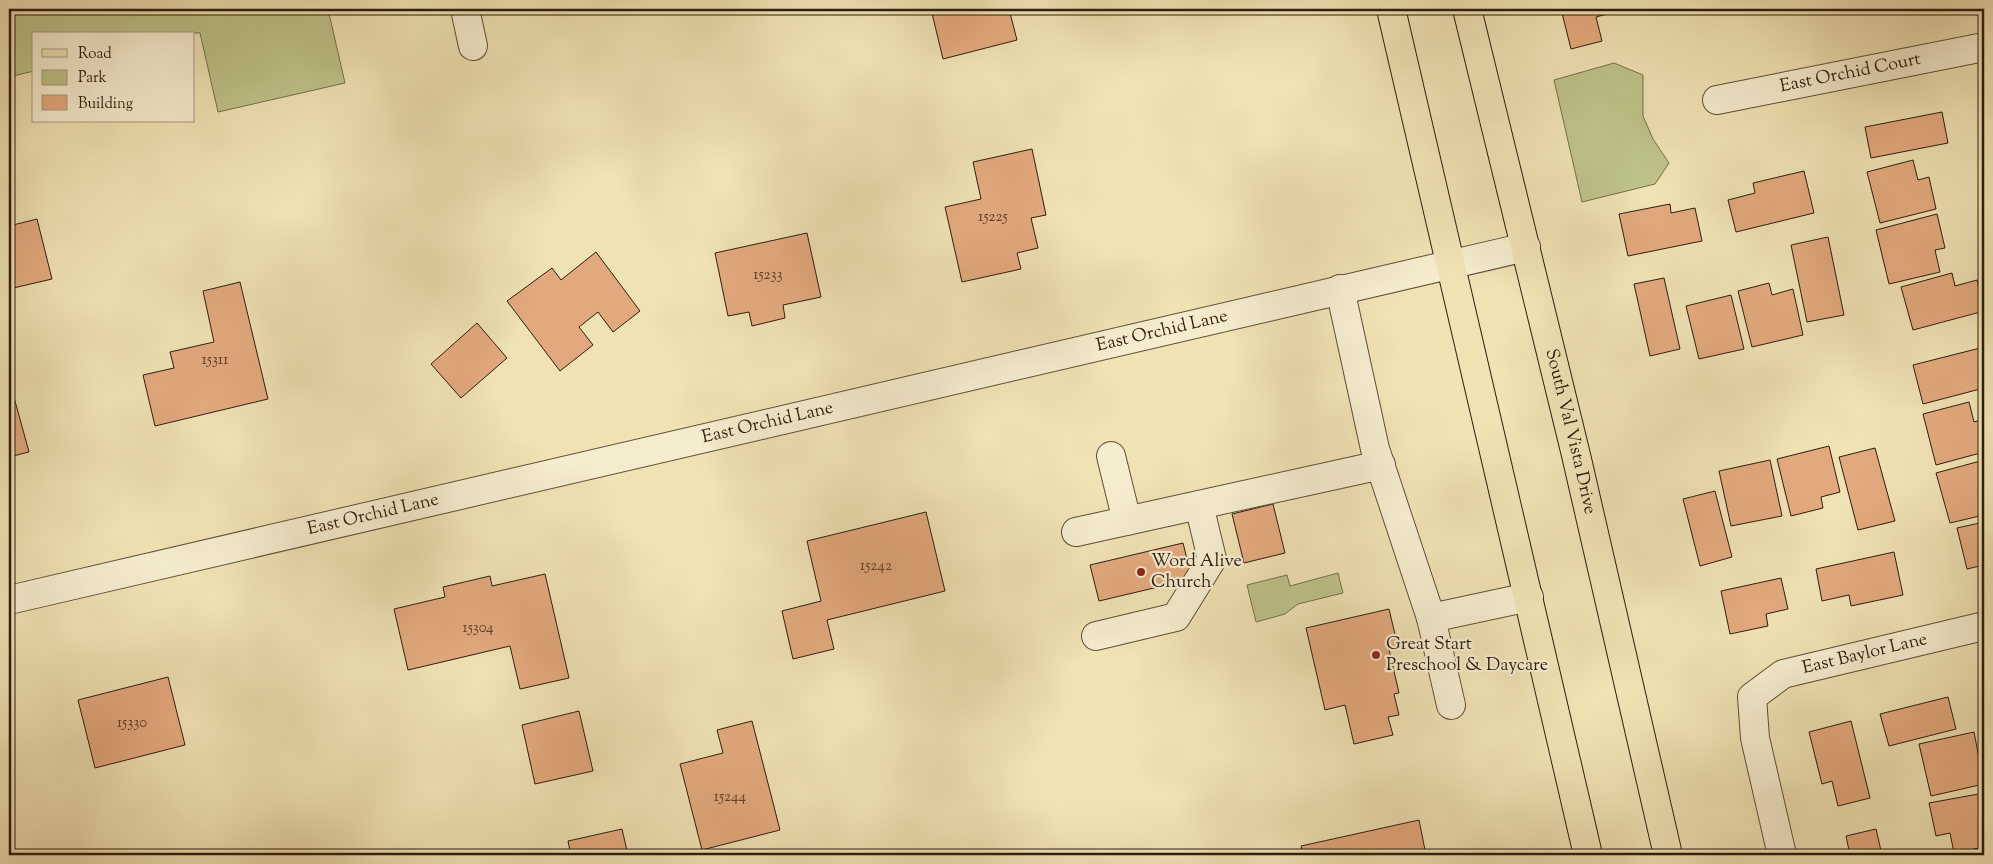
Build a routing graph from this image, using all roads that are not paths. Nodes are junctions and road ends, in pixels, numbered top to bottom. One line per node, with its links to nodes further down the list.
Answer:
1 (464, 9): 4 (street)
2 (1391, 9): 8 (main road)
3 (1467, 9): 7 (main road, South Val Vista Drive)
4 (473, 46)
5 (1984, 47): 6 (street, East Orchid Court)
6 (1717, 100)
7 (1526, 247): 8 (street, East Orchid Lane); 22 (main road, South Val Vista Drive)
8 (1451, 263): 9 (street, East Orchid Lane); 15 (main road)
9 (1340, 289): 11 (street); 16 (street, East Orchid Lane)
10 (1111, 456): 13 (street)
11 (1381, 465): 12 (street); 17 (street)
12 (1199, 505): 13 (street); 19 (street)
13 (1127, 521): 14 (street)
14 (1076, 532)
15 (1529, 597): 17 (street); 21 (main road)
16 (9, 600)
17 (1431, 618): 20 (street)
18 (1984, 626): 23 (street, East Baylor Lane)
19 (1096, 636)
20 (1452, 705)
21 (1588, 855)
22 (1668, 855)
23 (1782, 855)

